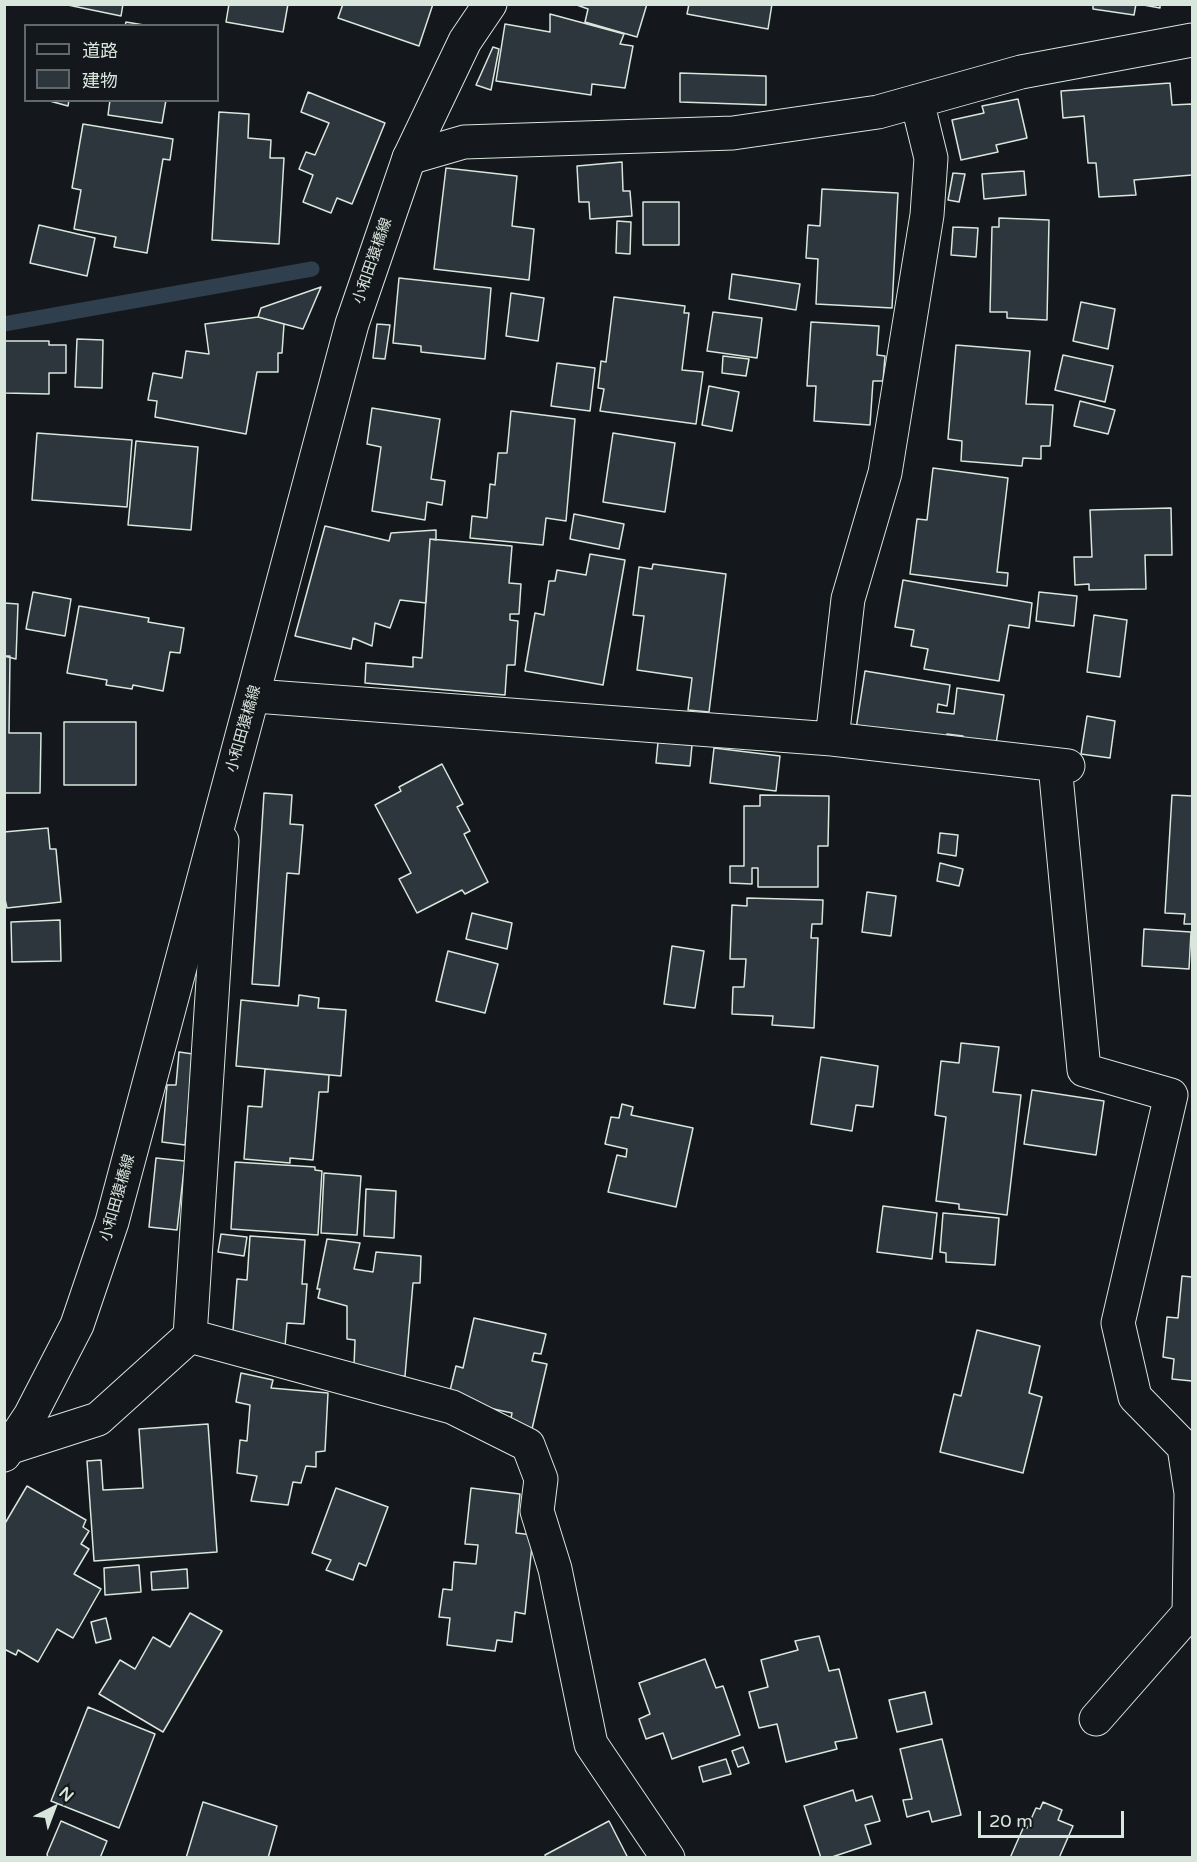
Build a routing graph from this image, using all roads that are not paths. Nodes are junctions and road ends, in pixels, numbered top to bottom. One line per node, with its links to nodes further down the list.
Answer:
1 (490, 4): 4 (street, 小和田猿橋線)
2 (1192, 40): 3 (street)
3 (917, 101): 4 (street); 6 (street)
4 (409, 158): 5 (street, 小和田猿橋線)
5 (255, 696): 6 (street); 7 (street, 小和田猿橋線)
6 (832, 739): 10 (street)
7 (225, 795): 8 (street); 9 (street, 小和田猿橋線)
8 (190, 1336): 9 (street); 11 (street)
9 (8, 1451)
10 (1096, 1719)
11 (668, 1857)

